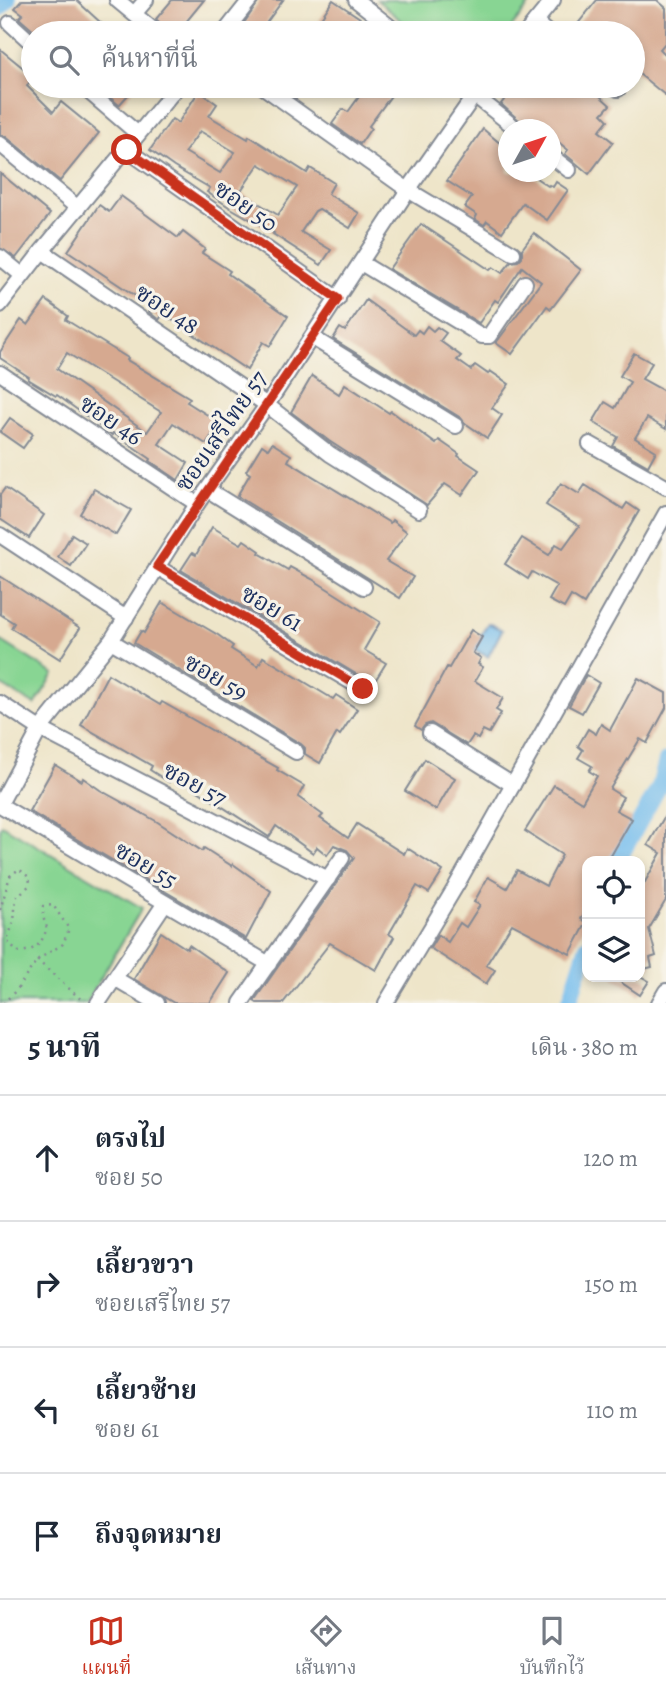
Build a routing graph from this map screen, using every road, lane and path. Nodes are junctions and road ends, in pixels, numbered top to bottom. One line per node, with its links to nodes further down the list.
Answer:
1 (117, 0): 6 (street)
2 (146, 0): 6 (street)
3 (250, 0): 8 (street)
4 (356, 0): 9 (street)
5 (553, 0): 10 (street)
6 (134, 14): 7 (street)
7 (142, 21)
8 (233, 21)
9 (383, 21)
10 (536, 21)
11 (10, 23): 12 (street)
12 (21, 33)
13 (96, 98): 19 (street)
14 (168, 98): 19 (street)
15 (279, 98): 24 (street)
16 (467, 98): 24 (street, ซอยเสรีไทย 57)
17 (483, 98): 18 (street)
18 (507, 119)
19 (138, 134): 21 (street)
20 (0, 144): 25 (street)
21 (127, 150): 25 (street); 32 (street, ซอย 50)
22 (561, 163): 23 (street)
23 (569, 170)
24 (408, 190): 27 (street); 29 (street, ซอยเสรีไทย 57)
25 (78, 208): 26 (street)
26 (41, 251): 30 (street); 36 (street, ซอย 48)
27 (513, 253)
28 (0, 257): 30 (street)
29 (361, 263): 31 (street); 32 (street, ซอยเสรีไทย 57)
30 (22, 275): 33 (street)
31 (525, 284)
32 (338, 299): 34 (street, ซอยเสรีไทย 57)
33 (0, 305)
34 (313, 338): 36 (street, ซอยเสรีไทย 57); 37 (street)
35 (0, 373): 41 (street, ซอย 46)
36 (267, 405): 40 (street, ซอยเสรีไทย 57); 42 (street, ซอย 48)
37 (456, 426)
38 (590, 444): 39 (street)
39 (666, 487)
40 (208, 490): 41 (street, ซอยเสรีไทย 57); 46 (street)
41 (197, 504): 45 (street, ซอยเสรีไทย 57)
42 (419, 510)
43 (666, 513): 54 (street)
44 (0, 534): 47 (street)
45 (157, 566): 47 (street, ซอยเสรีไทย 57); 49 (street, ซอย 61)
46 (364, 587)
47 (126, 618): 48 (street, ซอยเสรีไทย 57)
48 (111, 641): 51 (street, ซอยเสรีไทย 57); 53 (street, ซอย 59)
49 (363, 689)
50 (0, 703): 51 (street, ซอย 57)
51 (40, 729): 55 (street, ซอยเสรีไทย 57); 57 (street, ซอย 57)
52 (430, 733): 54 (street)
53 (296, 752)
54 (513, 785): 69 (street)
55 (0, 804): 58 (street, ซอย 55)
56 (342, 858): 57 (street)
57 (328, 879): 61 (street)
58 (165, 903): 61 (street, ซอย 55); 62 (street)
59 (0, 910): 60 (path)
60 (37, 960): 64 (path); 65 (path)
61 (269, 964): 68 (street)
62 (116, 979): 66 (street); 67 (street)
63 (666, 991): 70 (street)
64 (4, 1003)
65 (85, 1003)
66 (99, 1003)
67 (157, 1003)
68 (241, 1003)
69 (386, 1003)
70 (659, 1003)

